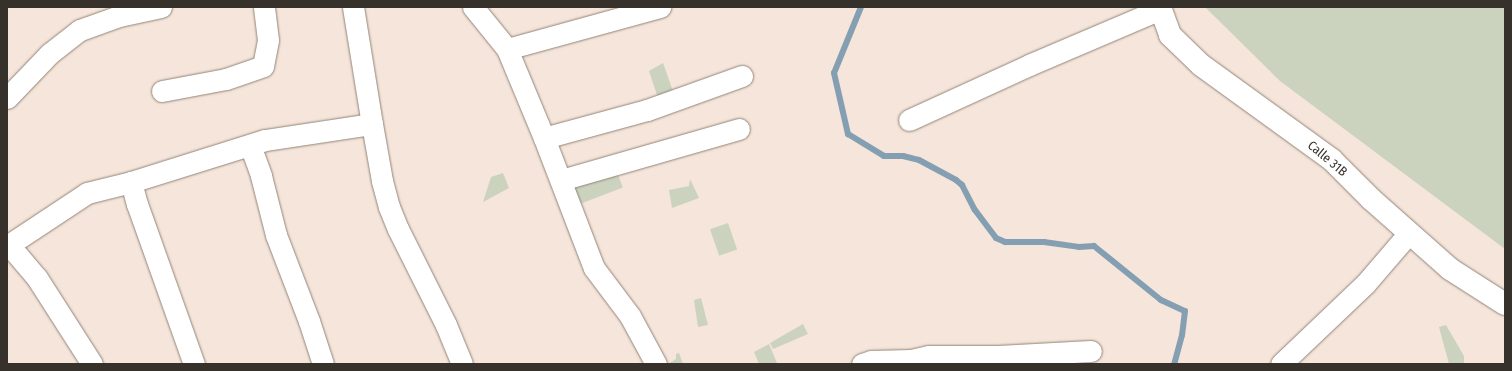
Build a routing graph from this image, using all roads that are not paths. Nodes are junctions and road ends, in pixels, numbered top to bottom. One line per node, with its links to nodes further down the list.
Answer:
1 (161, 7): 10 (street)
2 (264, 7): 9 (street)
3 (353, 7): 12 (street)
4 (473, 7): 7 (street)
5 (660, 7): 7 (street)
6 (1160, 8): 11 (street); 18 (street, Calle 31B)
7 (507, 49): 14 (street)
8 (742, 76): 14 (street)
9 (162, 91)
10 (7, 98)
11 (909, 120)
12 (372, 124): 15 (street); 25 (street)
13 (739, 129): 16 (street)
14 (544, 138): 16 (street)
15 (250, 145): 17 (street); 24 (street)
16 (561, 180): 26 (street)
17 (131, 182): 19 (street); 23 (street)
18 (1409, 233): 20 (street, Calle 31B); 28 (street)
19 (8, 246): 22 (street)
20 (1505, 304)
21 (1091, 351): 27 (street)
22 (92, 364)
23 (194, 364)
24 (323, 364)
25 (462, 364)
26 (656, 364)
27 (862, 364)
28 (1280, 364)

